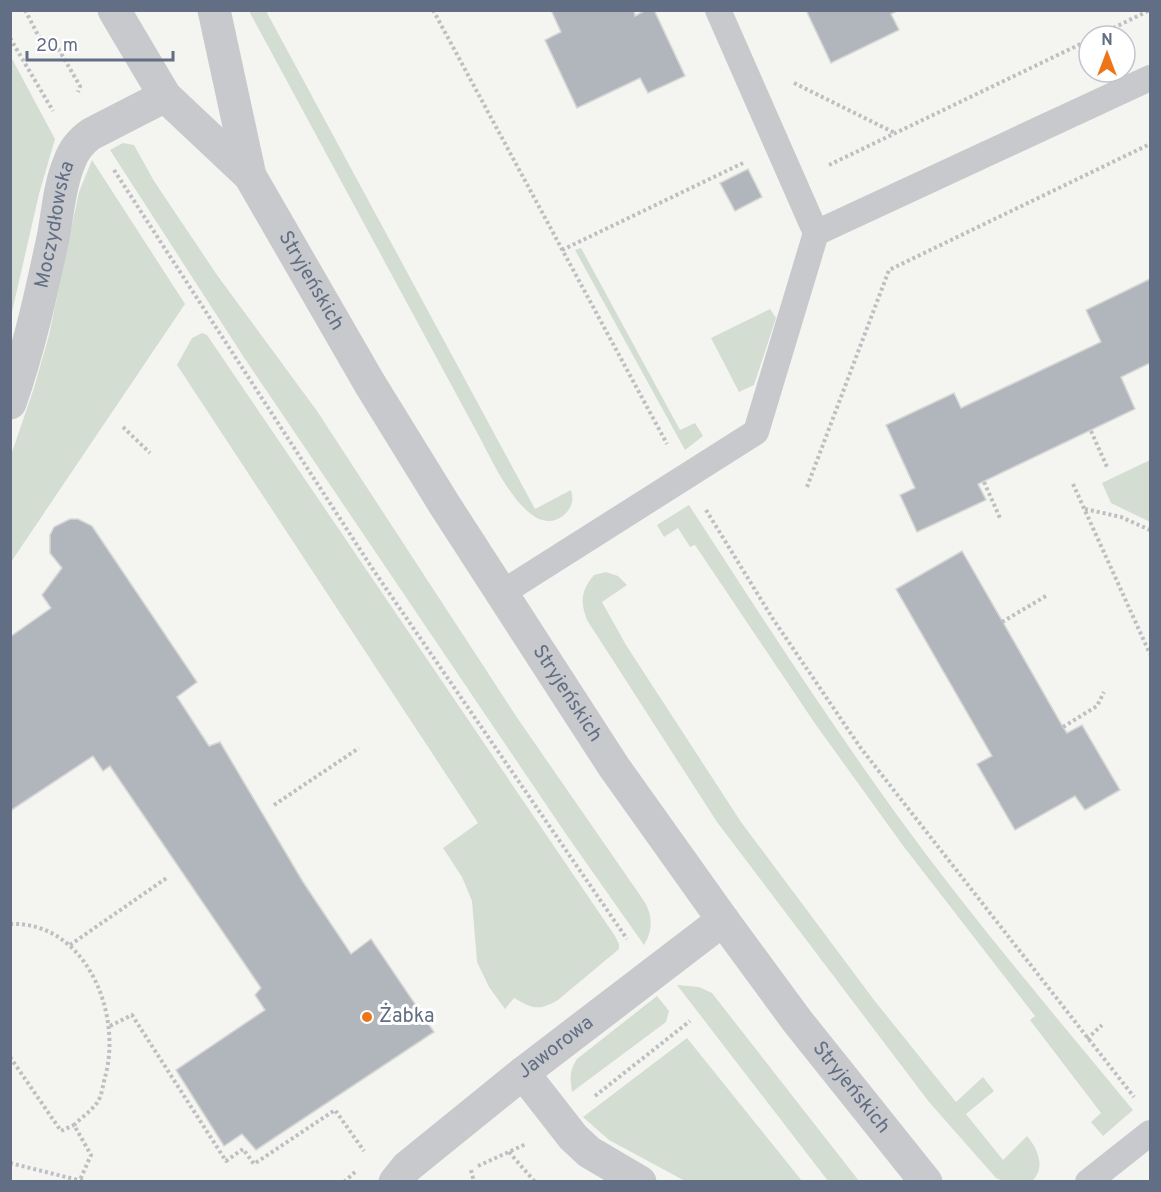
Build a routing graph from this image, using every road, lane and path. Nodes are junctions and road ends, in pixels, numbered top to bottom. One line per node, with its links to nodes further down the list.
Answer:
1 (25, 10): 14 (path)
2 (114, 10): 12 (street, Stryjeńskich)
3 (214, 10): 17 (street, Stryjeńskich)
4 (433, 10): 20 (path)
5 (718, 10): 10 (lane)
6 (1149, 10): 7 (path)
7 (1121, 24)
8 (10, 38): 14 (path)
9 (1077, 46): 13 (path)
10 (740, 56): 13 (path); 16 (lane)
11 (1150, 78): 19 (lane)
12 (165, 96): 14 (street); 17 (street, Stryjeńskich)
13 (896, 133): 18 (path)
14 (86, 137): 21 (street, Moczydłowska); 45 (path)
15 (1150, 144): 29 (path)
16 (777, 147): 18 (lane); 20 (path)
17 (250, 176): 34 (street, Stryjeńskich)
18 (793, 182): 19 (lane)
19 (816, 233): 34 (lane)
20 (562, 250): 25 (path)
21 (10, 402)
22 (123, 427): 24 (path)
23 (1091, 431): 26 (path)
24 (150, 453)
25 (672, 453)
26 (1107, 467)
27 (984, 482): 32 (path)
28 (1073, 484): 31 (path)
29 (807, 487)
30 (701, 503): 50 (path)
31 (1084, 508): 33 (path); 37 (path)
32 (1000, 518)
33 (1150, 530)
34 (502, 593): 43 (street, Stryjeńskich)
35 (1046, 596): 36 (path)
36 (1002, 622)
37 (1150, 654)
38 (1104, 692): 39 (path)
39 (1063, 727)
40 (359, 748): 41 (path)
41 (274, 806)
42 (168, 878): 46 (path)
43 (723, 920): 52 (street, Jaworowa); 69 (street, Stryjeńskich)
44 (10, 924): 46 (path)
45 (627, 939)
46 (70, 945): 49 (path)
47 (690, 1021): 53 (path)
48 (1102, 1025): 50 (path)
49 (110, 1026): 55 (path); 59 (path)
50 (1087, 1039): 54 (path)
51 (10, 1057): 55 (path)
52 (523, 1072): 65 (street, Jaworowa); 68 (street)
53 (587, 1102)
54 (1140, 1104)
55 (74, 1125): 63 (path)
56 (1150, 1133): 70 (lane)
57 (534, 1140): 58 (path)
58 (510, 1152): 61 (path); 67 (path)
59 (370, 1159)
60 (10, 1163): 63 (path)
61 (471, 1170): 62 (path); 66 (path)
62 (462, 1174)
63 (80, 1180): 64 (path)
64 (86, 1182)
65 (395, 1182)
66 (474, 1182)
67 (535, 1182)
68 (640, 1182)
69 (926, 1182)
70 (1088, 1182)

